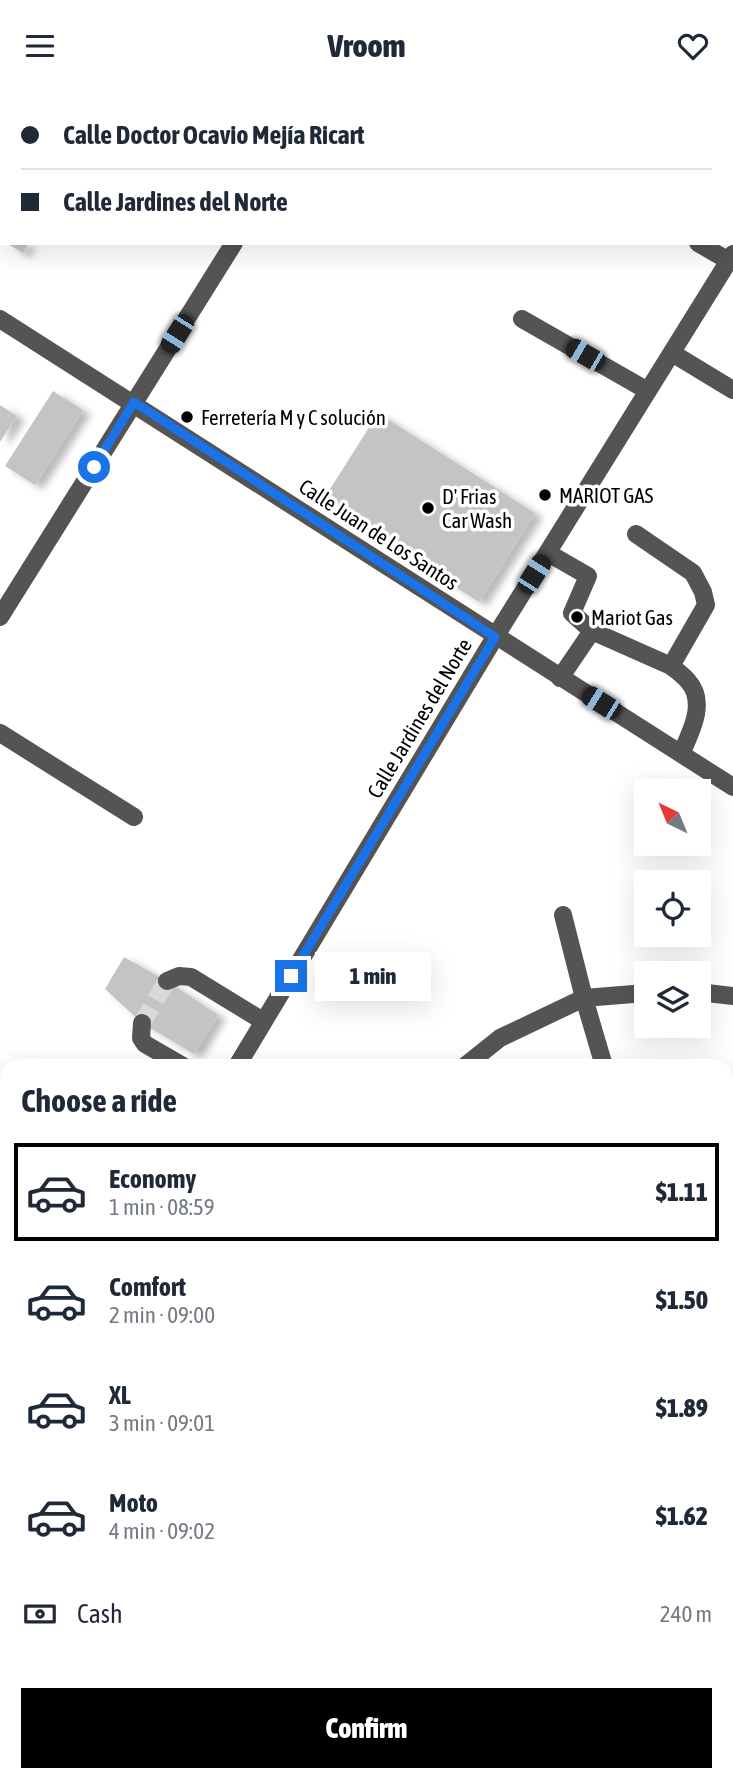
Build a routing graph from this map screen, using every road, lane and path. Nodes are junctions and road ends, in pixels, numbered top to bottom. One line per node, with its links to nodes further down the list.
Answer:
1 (233, 245): 9 (street)
2 (702, 245): 3 (street)
3 (731, 258): 6 (street, Calle Jardines del Norte)
4 (0, 319): 9 (street, Calle Juan de Los Santos)
5 (522, 319): 8 (street)
6 (671, 353): 7 (street); 8 (street, Calle Jardines del Norte)
7 (733, 390)
8 (648, 391): 11 (street, Calle Jardines del Norte)
9 (134, 402): 12 (street); 14 (street, Calle Juan de Los Santos)
10 (636, 534): 15 (street)
11 (548, 553): 13 (street); 14 (street, Calle Jardines del Norte)
12 (0, 617)
13 (592, 631): 15 (street); 16 (street)
14 (495, 637): 16 (street, Calle Juan de Los Santos); 27 (street, Calle Jardines del Norte)
15 (671, 666): 18 (street)
16 (561, 678): 18 (street, Calle Juan de Los Santos)
17 (0, 733): 20 (street)
18 (681, 754): 19 (street, Calle Juan de Los Santos)
19 (733, 787)
20 (134, 817)
21 (563, 915): 26 (street)
22 (167, 981): 27 (street)
23 (711, 993): 25 (street)
24 (634, 994): 26 (street)
25 (733, 996)
26 (584, 998): 31 (street); 32 (street)
27 (263, 1021): 30 (street, Calle Jardines del Norte)
28 (142, 1023): 29 (street)
29 (171, 1059)
30 (241, 1059)
31 (474, 1059)
32 (602, 1059)

